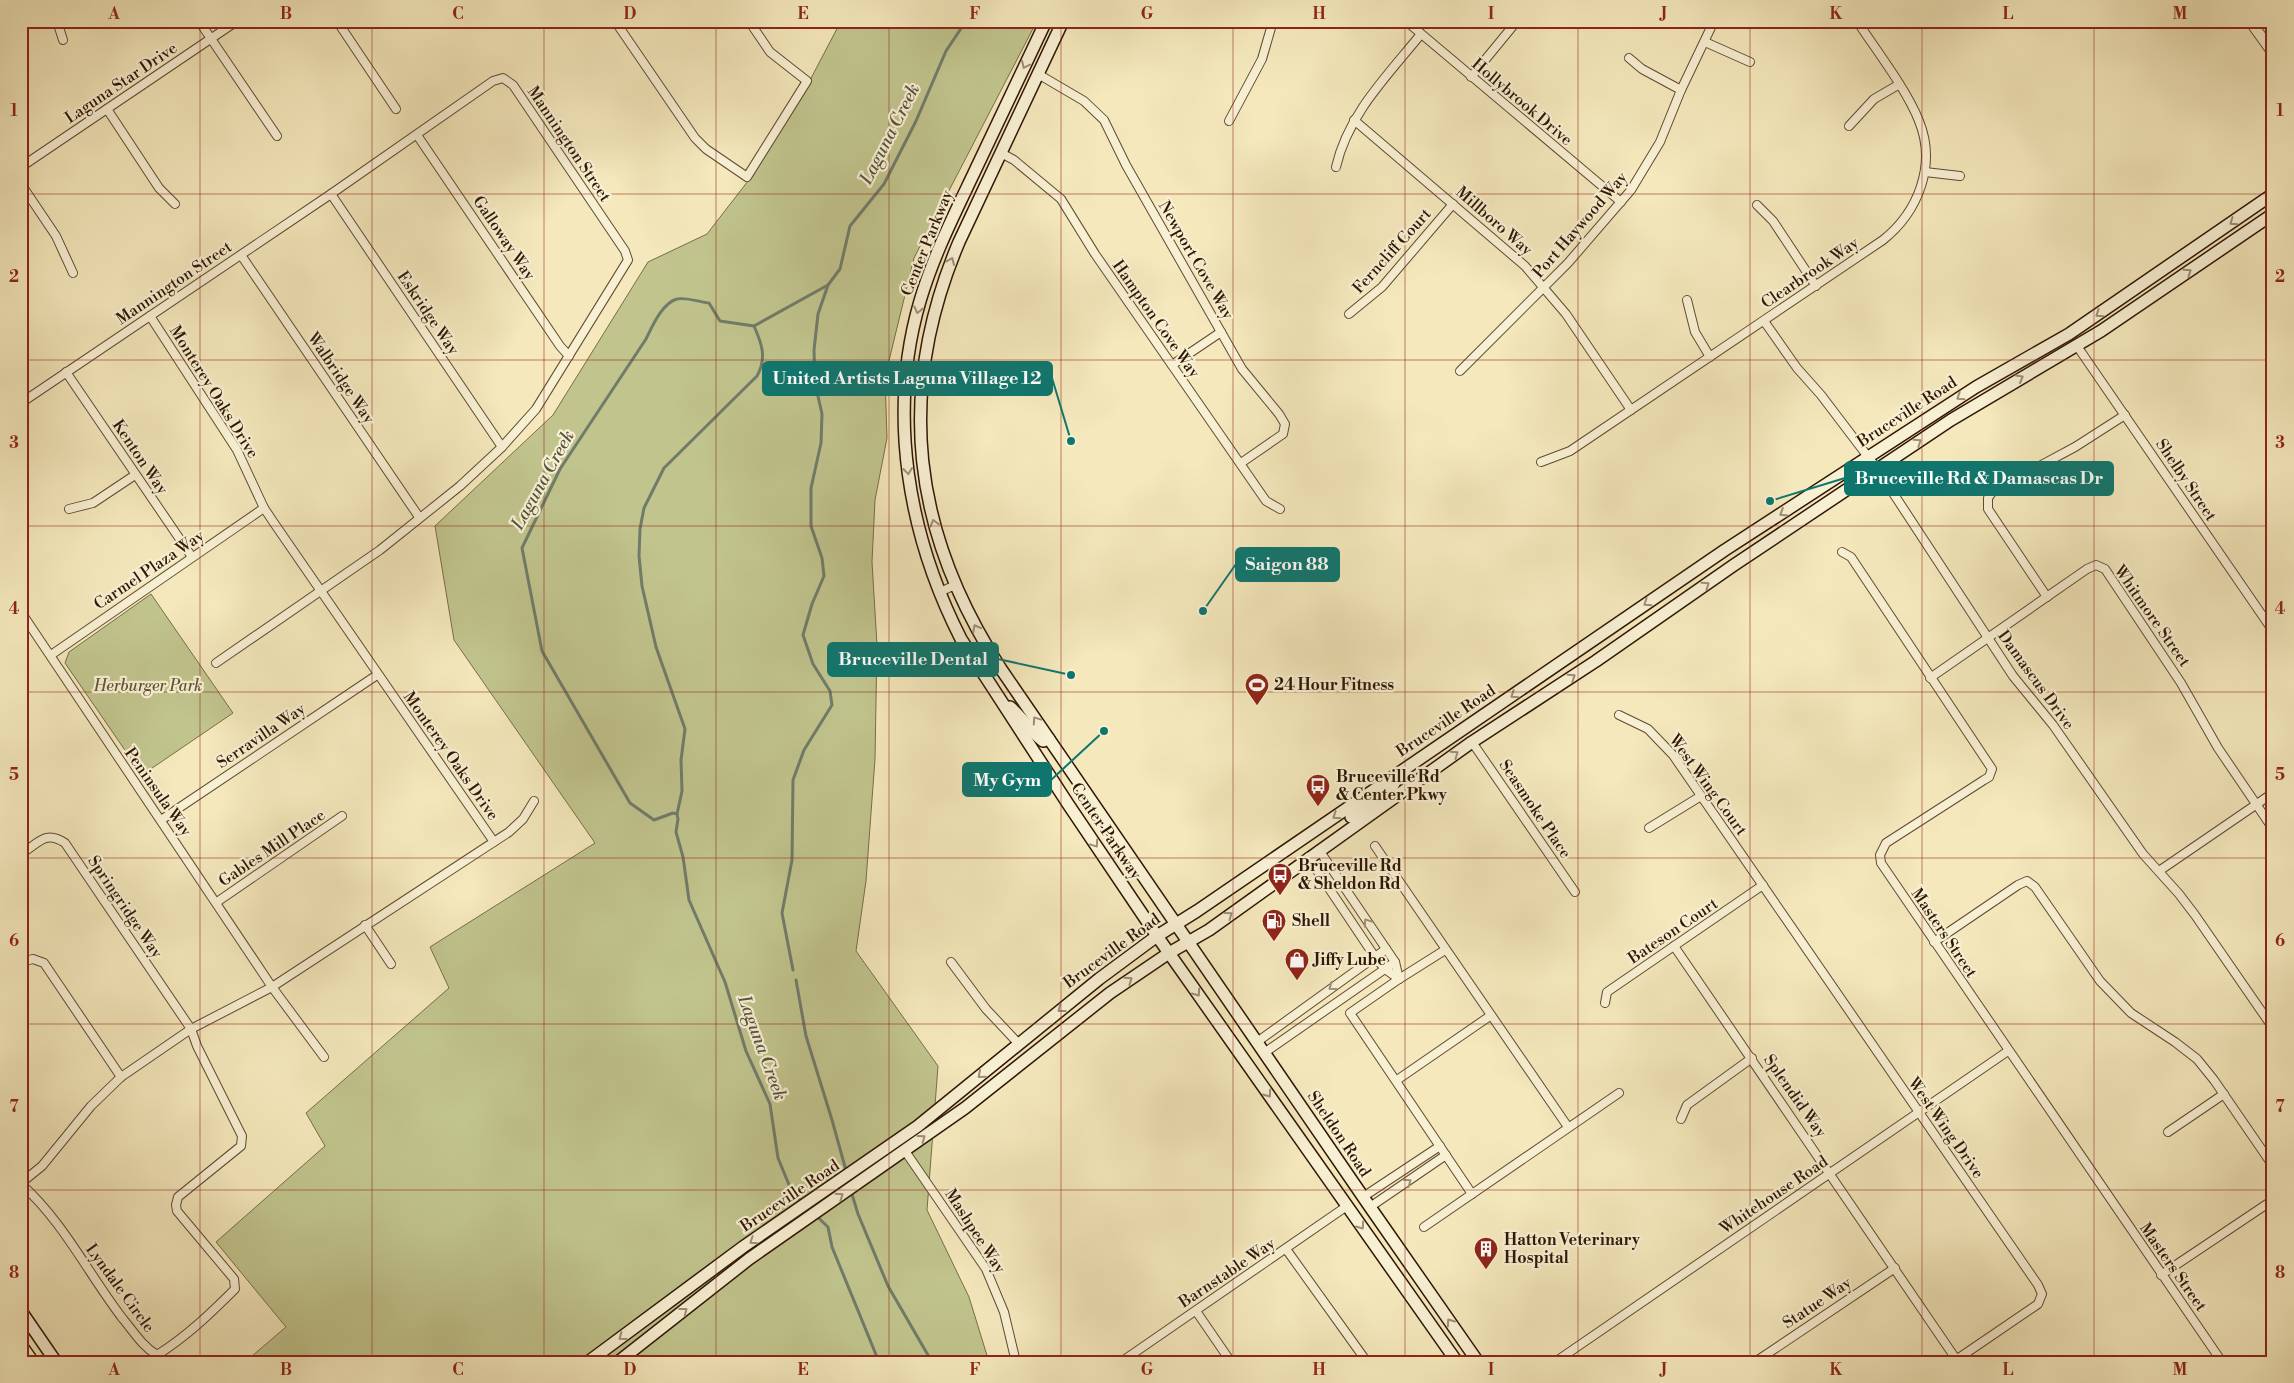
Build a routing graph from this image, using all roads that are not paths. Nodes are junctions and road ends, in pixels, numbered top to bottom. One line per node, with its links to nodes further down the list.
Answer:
1 (56, 21): 17 (street)
2 (199, 21): 16 (street)
3 (236, 21): 16 (street, Laguna Star Drive)
4 (337, 21): 27 (street)
5 (615, 21): 6 (street)
6 (749, 21)
7 (1046, 21): 77 (main road, Center Parkway, one-way to 77)
8 (1063, 21): 22 (main road, Center Parkway)
9 (1273, 21): 29 (street)
10 (1406, 21): 15 (street, Hollybrook Drive)
11 (1517, 21): 23 (street)
12 (1714, 21): 18 (street, Port Haywood Way)
13 (1857, 21): 24 (street, Clearbrook Way)
14 (2250, 21): 19 (street)
15 (1421, 34): 23 (street, Hollybrook Drive); 28 (street)
16 (211, 38): 26 (street, Laguna Star Drive); 32 (street)
17 (63, 40)
18 (1705, 42): 21 (street); 25 (street, Port Haywood Way)
19 (2273, 53)
20 (1628, 58): 25 (street)
21 (1750, 62)
22 (1038, 74): 33 (main road, Center Parkway); 54 (street, Newport Cove Way)
23 (1471, 77): 41 (street, Hollybrook Drive)
24 (1898, 85): 30 (street); 36 (street, Clearbrook Way)
25 (1681, 90): 41 (street, Port Haywood Way)
26 (106, 109): 34 (street, Laguna Star Drive); 42 (street)
27 (396, 109)
28 (1354, 120): 35 (street); 43 (street, Millboro Way)
29 (1229, 122)
30 (1849, 126)
31 (417, 135): 39 (street, Mannington Street); 56 (street, Galloway Way); 56 (street, Mannington Street)
32 (277, 136)
33 (1001, 153): 58 (street, Hampton Cove Way); 76 (main road, Center Parkway, one-way to 33)
34 (21, 167)
35 (1336, 167)
36 (1925, 172): 37 (street); 48 (street, Clearbrook Way)
37 (1960, 176)
38 (21, 184): 47 (street)
39 (331, 194): 46 (street, Mannington Street); 64 (street, Eskridge Way)
40 (2273, 194): 65 (main road, Bruceville Road, one-way to 65)
41 (1621, 202): 49 (street, Port Haywood Way)
42 (175, 204)
43 (1453, 204): 49 (street, Millboro Way); 51 (street, Ferncliff Court)
44 (1757, 205): 48 (street)
45 (2273, 214): 55 (main road, Bruceville Road, one-way to 45)
46 (241, 255): 52 (street, Mannington Street); 73 (street, Walbridge Way)
47 (73, 274)
48 (1816, 286): 53 (street, Clearbrook Way)
49 (1545, 287): 59 (street, Port Haywood Way); 62 (street, Millboro Way)
50 (1687, 300): 57 (street)
51 (1349, 314)
52 (150, 316): 60 (street, Mannington Street); 70 (street, Monterey Oaks Drive)
53 (1764, 321): 57 (street, Clearbrook Way); 65 (street, Damascus Drive)
54 (1221, 332): 58 (street); 67 (street, Newport Cove Way)
55 (2077, 346): 63 (street, Shelby Street); 68 (main road, Bruceville Road, one-way to 55)
56 (570, 356): 64 (street, Mannington Street)
57 (1710, 357): 62 (street, Clearbrook Way)
58 (1172, 365): 67 (street, Hampton Cove Way)
59 (1460, 371)
60 (66, 372): 61 (street, Mannington Street); 69 (street, Kenton Way)
61 (21, 403)
62 (1631, 410): 66 (street, Clearbrook Way)
63 (2125, 415): 81 (street); 83 (street, Shelby Street)
64 (502, 446): 73 (street, Mannington Street)
65 (1868, 458): 68 (street, Damascus Drive); 93 (main road, Bruceville Road, one-way to 93)
66 (1541, 462)
67 (1240, 463): 72 (street, Hampton Cove Way)
68 (1878, 470): 84 (street, Damascus Drive); 92 (main road, Bruceville Road, one-way to 68)
69 (135, 475): 71 (street); 75 (street, Kenton Way)
70 (264, 508): 75 (street, Carmel Plaza Way); 79 (street, Monterey Oaks Drive)
71 (69, 509)
72 (1280, 509)
73 (419, 517): 79 (street, Mannington Street)
74 (1842, 552): 88 (street, Masters Street)
75 (192, 557): 85 (street, Carmel Plaza Way)
76 (949, 569): 77 (street); 78 (main road, Center Parkway)
77 (934, 577): 80 (main road, Center Parkway)
78 (955, 585): 80 (street); 91 (main road, Center Parkway, one-way to 78)
79 (319, 591): 86 (street, Mannington Street); 87 (street, Monterey Oaks Drive)
80 (940, 592): 89 (main road, Center Parkway)
81 (2047, 597): 84 (street, Whitmore Street); 97 (street, Whitmore Street)
82 (21, 612): 85 (street, Peninsula Way)
83 (2273, 631)
84 (1988, 638): 88 (street, Whitmore Street); 108 (street, Damascus Drive)
85 (51, 655): 99 (street, Peninsula Way)
86 (216, 663)
87 (377, 674): 99 (street, Serravilla Way); 103 (street, Monterey Oaks Drive)
88 (1930, 678): 116 (street, Masters Street)
89 (1000, 697): 91 (main road); 114 (main road, Center Parkway, one-way to 114)
90 (1619, 715): 95 (street, West Wing Court)
91 (1049, 739): 112 (main road, Center Parkway)
92 (1472, 742): 102 (main road, Bruceville Road, one-way to 92); 110 (street, Seasmoke Place)
93 (1396, 775): 102 (main road); 112 (main road, Bruceville Road, one-way to 112)
94 (2273, 793): 97 (street)
95 (1701, 796): 100 (street); 109 (street, West Wing Court)
96 (534, 801): 103 (street)
97 (2256, 804): 101 (street, Whitmore Street); 108 (street)
98 (342, 816): 111 (street, Gables Mill Place)
99 (161, 820): 111 (street, Peninsula Way)
100 (1649, 828)
101 (2273, 829)
102 (1333, 840): 105 (main road, Bruceville Road)
103 (494, 842): 113 (street, Monterey Oaks Drive)
104 (1375, 846): 119 (street)
105 (1318, 850): 107 (main road, Bruceville Road); 118 (street, one-way to 105)
106 (21, 854): 132 (street, Springridge Way)
107 (1308, 857): 115 (main road, Bruceville Road, one-way to 107); 121 (street)
108 (2159, 871): 131 (street, Damascus Drive)
109 (1763, 885): 117 (street, Bateson Court); 143 (street, West Wing Drive)
110 (1575, 892)
111 (217, 902): 128 (street, Peninsula Way)
112 (1175, 924): 114 (main road, Bruceville Road); 115 (main road, Sheldon Road)
113 (365, 925): 125 (street); 128 (street, Monterey Oaks Drive)
114 (1157, 936): 120 (main road); 134 (main road, Bruceville Road, one-way to 134)
115 (1188, 942): 120 (main road, Bruceville Road); 133 (main road, Sheldon Road)
116 (1934, 942): 135 (street, Masters Street); 142 (street)
117 (1674, 946): 129 (street, Bateson Court); 138 (street, Splendid Way)
118 (1386, 949): 121 (street); 124 (street)
119 (1445, 950): 127 (street); 130 (street)
120 (1169, 953): 148 (main road, Bruceville Road, one-way to 120); 157 (main road, one-way to 157)
121 (1375, 957): 126 (street); 133 (street, one-way to 133)
122 (21, 962): 139 (street)
123 (951, 962): 134 (street)
124 (1395, 962): 126 (street); 127 (street)
125 (391, 964)
126 (1385, 969): 127 (street); 136 (street)
127 (1399, 979): 140 (street)
128 (272, 987): 132 (street, Monterey Oaks Drive); 137 (street, Peninsula Way)
129 (1605, 1004)
130 (1490, 1016): 140 (street); 145 (street)
131 (2273, 1028)
132 (191, 1029): 139 (street, Monterey Oaks Drive); 153 (street, Lyndale Circle)
133 (1257, 1042): 136 (main road, Sheldon Road)
134 (1018, 1043): 150 (main road, Bruceville Road, one-way to 150)
135 (2008, 1051): 143 (street, Whitehouse Road); 162 (street, Masters Street)
136 (1264, 1054): 156 (main road, Sheldon Road)
137 (324, 1057)
138 (1752, 1058): 144 (street); 152 (street, Splendid Way)
139 (121, 1077): 153 (street, Monterey Oaks Drive)
140 (1397, 1080): 147 (street)
141 (1619, 1093): 145 (street)
142 (2224, 1094): 146 (street); 151 (street)
143 (1918, 1113): 152 (street, Whitehouse Road); 166 (street, West Wing Drive)
144 (1681, 1119)
145 (1568, 1128): 154 (street)
146 (2168, 1132)
147 (1440, 1146): 149 (street); 156 (street)
148 (905, 1151): 150 (main road, Bruceville Road); 171 (street, Mashpee Way)
149 (1446, 1155): 154 (street); 156 (street, one-way to 149)
150 (879, 1161): 158 (main road, Bruceville Road)
151 (2273, 1166)
152 (1831, 1173): 161 (street, Splendid Way); 177 (street, Whitehouse Road)
153 (21, 1184)
154 (1472, 1194): 159 (street)
155 (2273, 1200): 162 (street)
156 (1366, 1202): 176 (main road, Sheldon Road, one-way to 156)
157 (1347, 1206): 160 (street, Barnstable Way); 175 (main road, one-way to 175)
158 (796, 1218): 169 (main road, Bruceville Road, one-way to 169); 170 (main road, Bruceville Road, one-way to 158)
159 (1424, 1227)
160 (1286, 1249): 164 (street, Barnstable Way); 174 (street)
161 (1895, 1268): 166 (street, Splendid Way); 178 (street, Statue Way)
162 (2161, 1275): 179 (street, Masters Street)
163 (21, 1311): 168 (main road)
164 (1196, 1311): 172 (street, Barnstable Way); 173 (street)
165 (21, 1345): 167 (main road)
166 (1956, 1361)
167 (33, 1362)
168 (56, 1362)
169 (588, 1362)
170 (618, 1362)
171 (1016, 1362)
172 (1121, 1362)
173 (1230, 1362)
174 (1367, 1362)
175 (1457, 1362)
176 (1478, 1362)
177 (1555, 1362)
178 (1755, 1362)
179 (2222, 1362)

